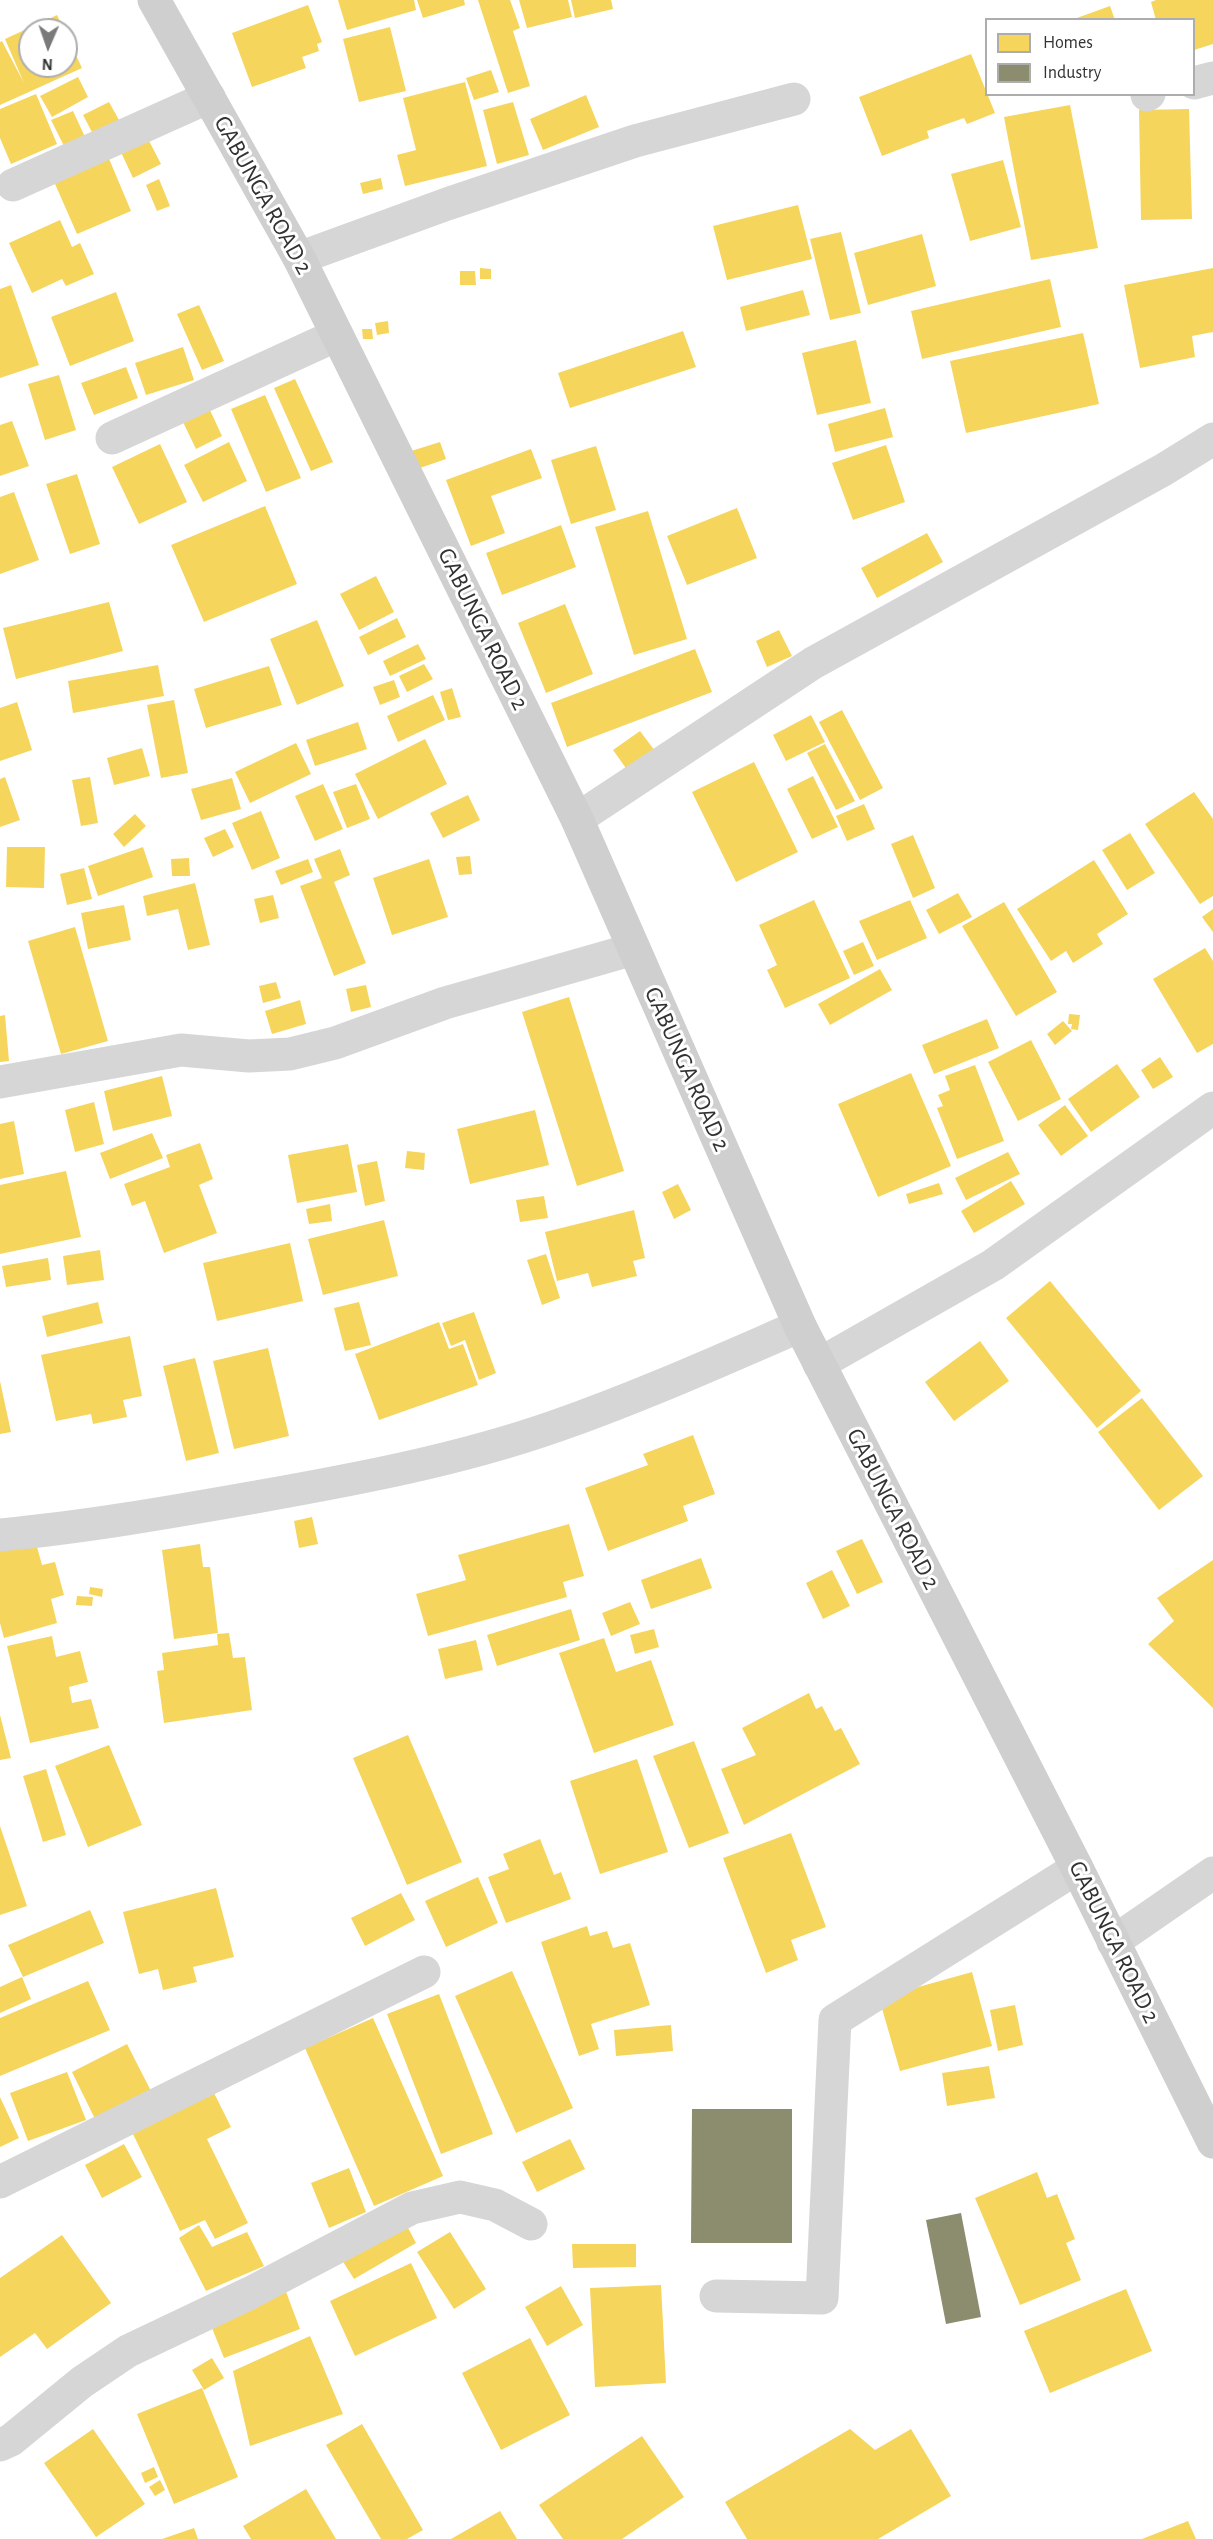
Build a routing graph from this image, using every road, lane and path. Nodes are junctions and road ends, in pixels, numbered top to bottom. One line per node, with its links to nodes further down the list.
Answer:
1 (154, 0): 4 (street, GABUNGA ROAD 2)
2 (1213, 78): 3 (street)
3 (1195, 83)
4 (208, 97): 6 (street); 7 (street, GABUNGA ROAD 2)
5 (794, 99): 7 (street)
6 (13, 185)
7 (299, 258): 8 (street, GABUNGA ROAD 2)
8 (337, 335): 9 (street); 11 (street, GABUNGA ROAD 2)
9 (112, 438)
10 (1213, 439): 11 (street)
11 (577, 819): 12 (street, GABUNGA ROAD 2)
12 (634, 949): 13 (street); 15 (street, GABUNGA ROAD 2)
13 (0, 1082)
14 (1213, 1108): 16 (street)
15 (800, 1326): 16 (street, GABUNGA ROAD 2); 17 (street)
16 (819, 1364): 18 (street, GABUNGA ROAD 2)
17 (0, 1535)
18 (1077, 1868): 20 (street, GABUNGA ROAD 2); 25 (street)
19 (1213, 1873): 20 (street)
20 (1113, 1942): 22 (street, GABUNGA ROAD 2)
21 (424, 1972): 23 (street)
22 (1213, 2142)
23 (0, 2182)
24 (531, 2224): 26 (street)
25 (716, 2296)
26 (0, 2445)

